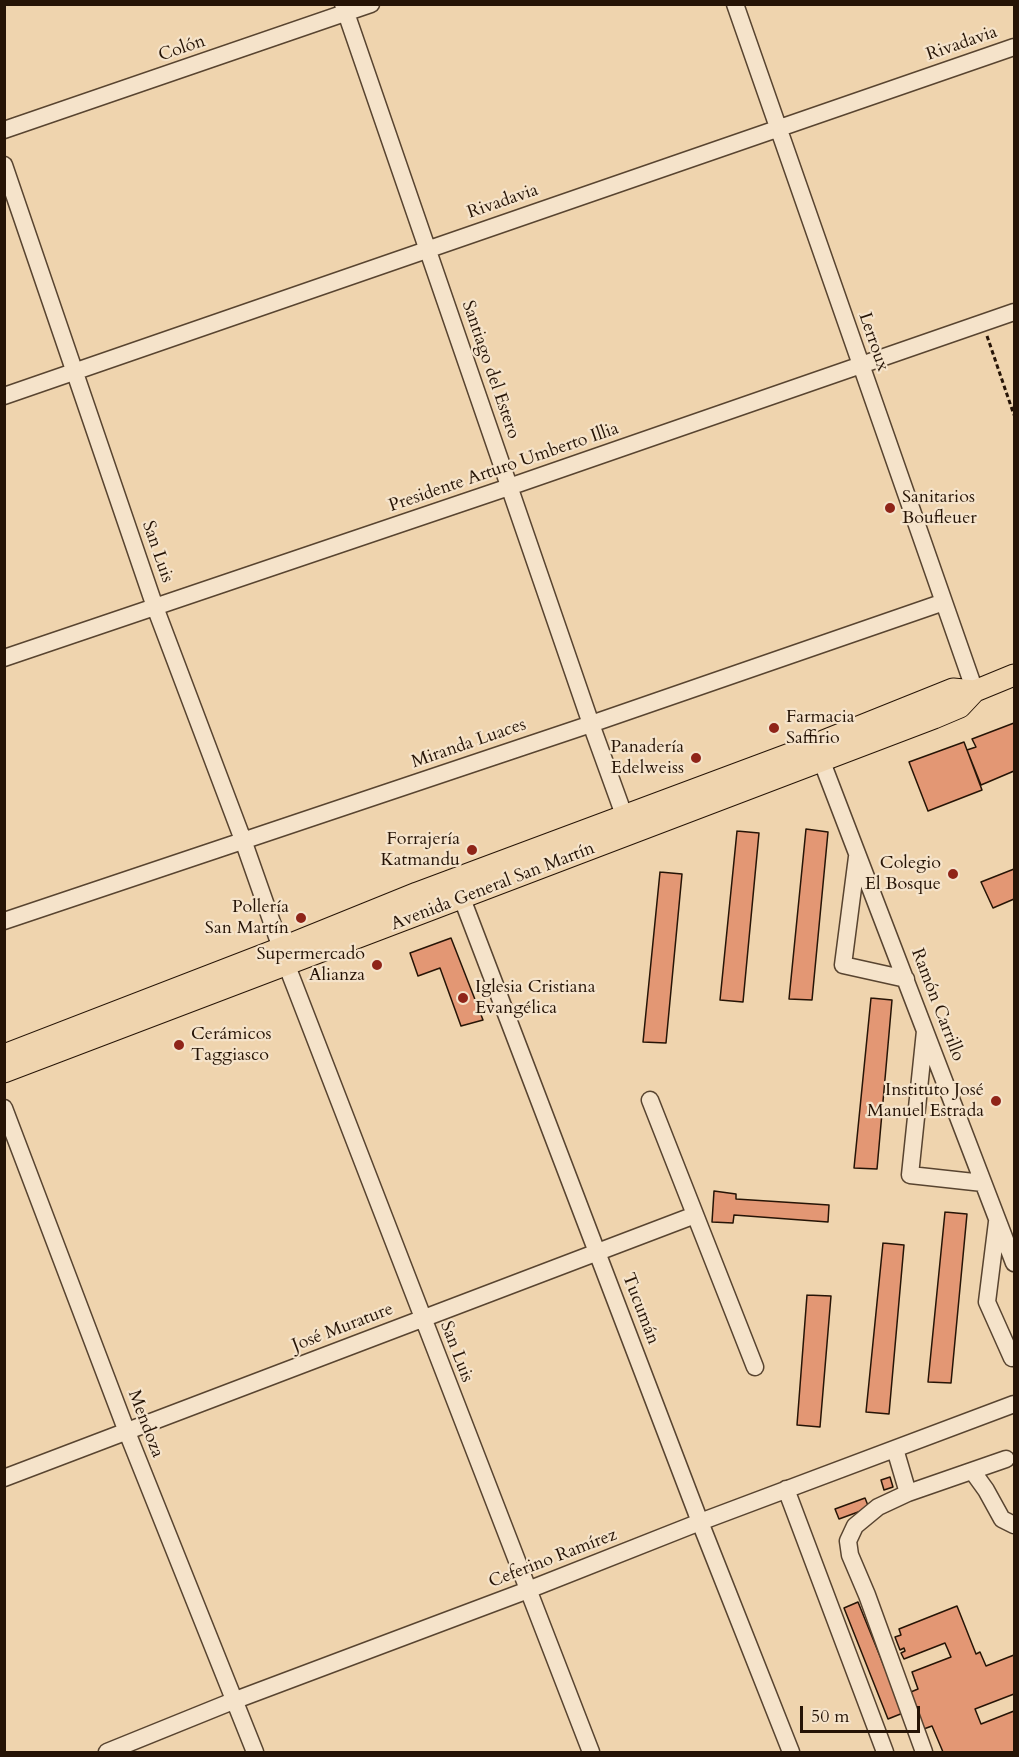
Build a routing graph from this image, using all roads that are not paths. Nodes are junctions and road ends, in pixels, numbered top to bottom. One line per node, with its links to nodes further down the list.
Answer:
1 (371, 4): 3 (street, Colón)
2 (735, 4): 5 (street, Lerroux)
3 (345, 9): 6 (street, Colón); 8 (street, Santiago del Estero)
4 (1014, 47): 5 (street, Rivadavia)
5 (780, 128): 8 (street, Rivadavia); 10 (street, Lerroux)
6 (4, 130)
7 (4, 165): 11 (street, San Luis)
8 (429, 249): 11 (street, Rivadavia); 13 (street, Santiago del Estero)
9 (1014, 312): 10 (street, Presidente Arturo Umberto Illia)
10 (861, 365): 13 (street, Presidente Arturo Umberto Illia); 14 (street, Lerroux)
11 (76, 372): 12 (street, Rivadavia); 15 (street, San Luis)
12 (4, 396)
13 (509, 487): 15 (street, Presidente Arturo Umberto Illia); 19 (street, Santiago del Estero)
14 (944, 602): 18 (street, Lerroux); 19 (street, Miranda Luaces)
15 (155, 607): 16 (street, Presidente Arturo Umberto Illia); 22 (street, San Luis)
16 (4, 658)
17 (1014, 675): 18 (main road, Avenida General San Martín)
18 (975, 691): 20 (main road, Avenida General San Martín); 21 (main road, Avenida General San Martín)
19 (591, 724): 21 (street, Santiago del Estero); 22 (street, Miranda Luaces)
20 (822, 762): 23 (street, Ramón Carrillo); 25 (main road, Avenida General San Martín)
21 (624, 815): 24 (main road, Avenida General San Martín)
22 (243, 840): 26 (street, Miranda Luaces); 27 (street, San Luis)
23 (857, 854): 28 (street, Ramón Carrillo); 28 (street)
24 (454, 879): 25 (street, Tucumán); 27 (main road, Avenida General San Martín)
25 (462, 898): 27 (main road, Avenida General San Martín); 37 (street, Tucumán)
26 (4, 921)
27 (284, 957): 30 (main road, Avenida General San Martín); 31 (main road, Avenida General San Martín); 39 (street, San Luis)
28 (906, 979): 29 (street, Ramón Carrillo)
29 (925, 1028): 34 (street, Ramón Carrillo); 34 (street)
30 (4, 1055)
31 (4, 1072)
32 (650, 1100): 35 (street)
33 (4, 1108): 43 (street, Mendoza)
34 (983, 1183): 36 (street, Ramón Carrillo)
35 (695, 1215): 37 (street, José Murature); 41 (street)
36 (998, 1219): 38 (street, Ramón Carrillo); 40 (street)
37 (597, 1251): 39 (street, José Murature); 50 (street, Tucumán)
38 (1014, 1263)
39 (422, 1319): 43 (street, José Murature); 52 (street, San Luis)
40 (1012, 1358)
41 (755, 1367)
42 (1014, 1404): 44 (street, Ceferino Ramírez)
43 (127, 1431): 47 (street, José Murature); 53 (street, Mendoza)
44 (895, 1449): 48 (street, Ceferino Ramírez); 49 (street)
45 (1006, 1459): 46 (street)
46 (973, 1472): 49 (street); 51 (street)
47 (4, 1478)
48 (786, 1489): 50 (street, Ceferino Ramírez); 58 (street)
49 (908, 1493): 59 (street)
50 (700, 1522): 52 (street, Ceferino Ramírez); 57 (street, Tucumán)
51 (1014, 1525)
52 (528, 1590): 53 (street, Ceferino Ramírez); 56 (street, San Luis)
53 (233, 1701): 54 (street, Ceferino Ramírez); 55 (street, Mendoza)
54 (106, 1752)
55 (255, 1752)
56 (591, 1752)
57 (791, 1752)
58 (885, 1752)
59 (924, 1752)

